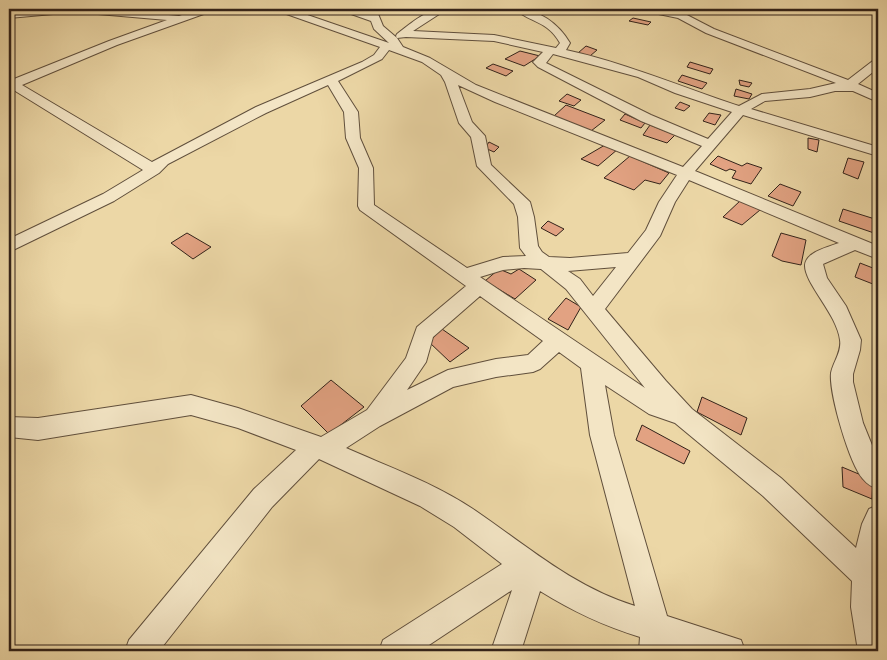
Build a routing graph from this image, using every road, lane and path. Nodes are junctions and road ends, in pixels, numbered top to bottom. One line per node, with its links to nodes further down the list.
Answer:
1 (209, 9): 11 (street)
2 (281, 9): 12 (street)
3 (342, 9): 10 (street)
4 (442, 9): 12 (street)
5 (520, 9): 13 (street)
6 (646, 9): 18 (street)
7 (872, 9): 8 (street)
8 (878, 12)
9 (9, 15): 11 (street)
10 (373, 16): 12 (street)
11 (182, 18): 17 (street)
12 (395, 41): 13 (street); 15 (street); 16 (street)
13 (555, 51): 20 (street); 21 (street)
14 (878, 62): 18 (street)
15 (445, 73): 24 (street); 29 (street)
16 (331, 79): 23 (street); 30 (street)
17 (10, 85): 23 (street)
18 (854, 86): 19 (street); 20 (street)
19 (878, 98)
20 (741, 110): 21 (street); 22 (street)
21 (710, 145): 24 (street)
22 (878, 152)
23 (154, 170): 26 (street)
24 (686, 173): 25 (street); 28 (street)
25 (855, 243): 27 (street); 38 (street)
26 (9, 246)
27 (878, 252)
28 (631, 259): 29 (street); 31 (street)
29 (544, 262): 30 (street); 31 (street)
30 (473, 281): 32 (street); 35 (street)
31 (593, 310): 34 (street)
32 (558, 340): 33 (street); 35 (street)
33 (591, 364): 34 (street); 42 (street)
34 (684, 416): 41 (street)
35 (372, 419): 37 (street)
36 (9, 427): 37 (street)
37 (320, 447): 40 (street); 43 (street)
38 (878, 477)
39 (878, 518): 41 (street)
40 (528, 567): 42 (street); 44 (street); 45 (street)
41 (872, 582): 47 (street)
42 (654, 639): 46 (street)
43 (140, 651)
44 (394, 651)
45 (506, 651)
46 (730, 651)
47 (872, 651)

